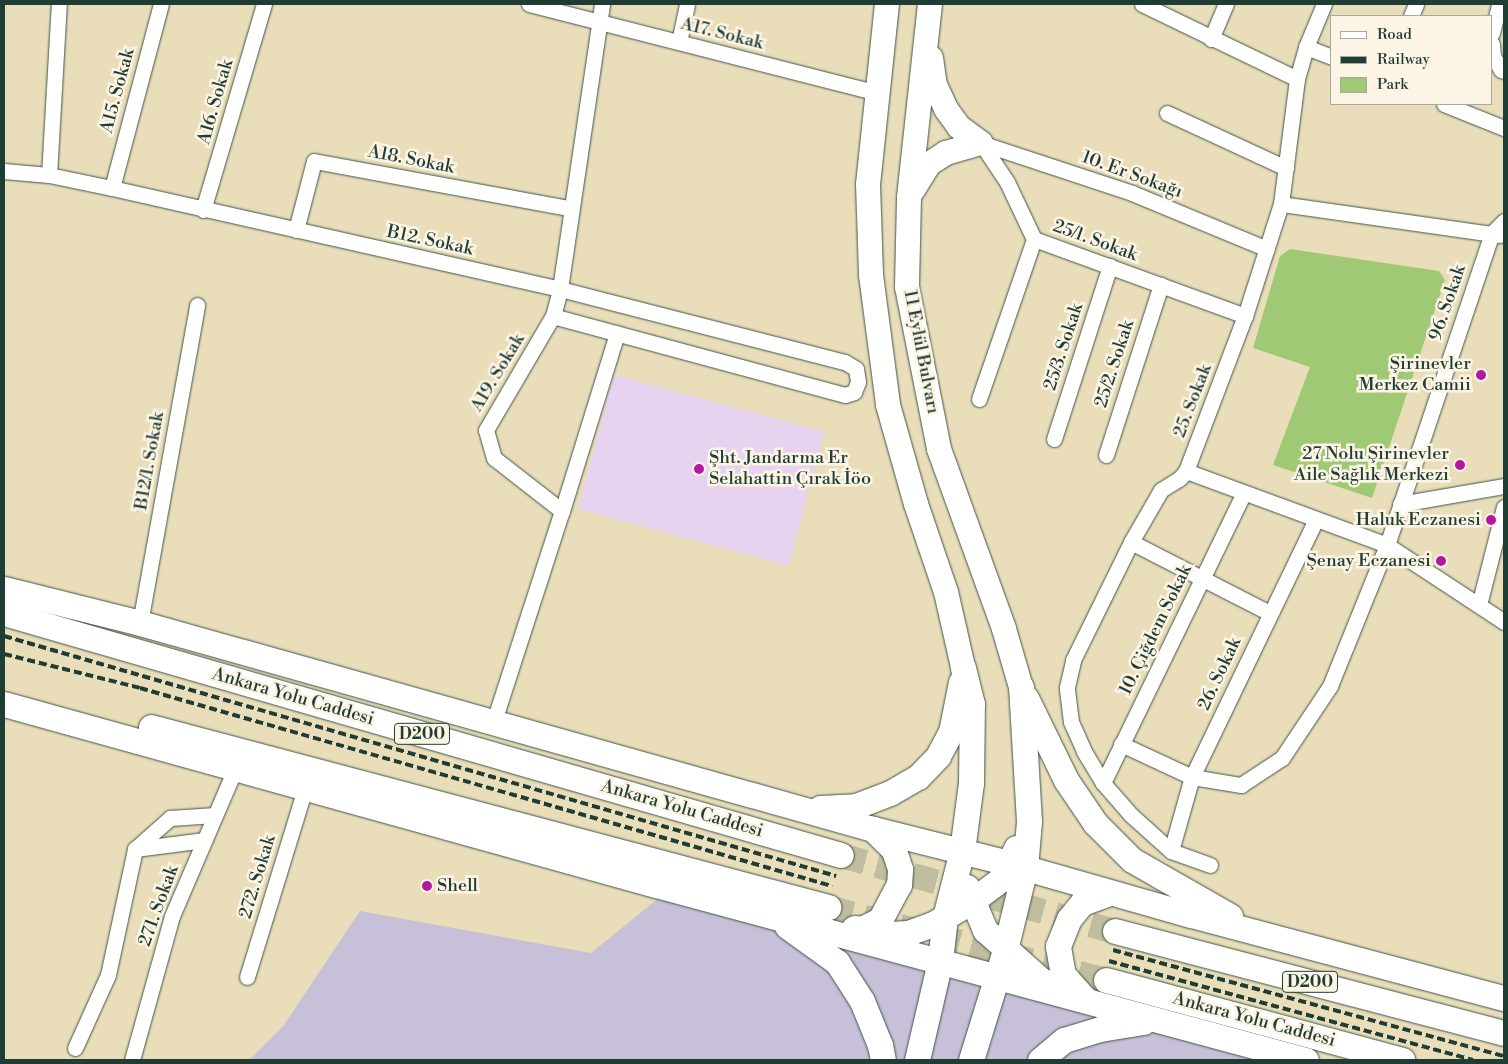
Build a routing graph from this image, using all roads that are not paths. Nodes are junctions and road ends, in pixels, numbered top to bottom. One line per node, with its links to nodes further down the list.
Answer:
1 (59, 4): 30 (street)
2 (161, 4): 31 (street, A15. Sokak)
3 (264, 4): 35 (street, A16. Sokak)
4 (529, 4): 13 (street, A17. Sokak)
5 (602, 4): 13 (street, A19. Sokak)
6 (687, 4): 17 (street)
7 (887, 4): 23 (main road, 11 Eylül Bulvarı)
8 (930, 4): 14 (main road, 11 Eylül Bulvarı)
9 (1142, 4): 16 (street)
10 (1226, 4): 16 (street)
11 (1324, 4): 18 (street, 25. Sokak)
12 (1499, 4): 15 (street)
13 (600, 22): 17 (street, A17. Sokak); 34 (street, A19. Sokak)
14 (927, 28): 27 (main road); 32 (main road, 11 Eylül Bulvarı)
15 (1493, 29)
16 (1211, 39): 22 (street)
17 (679, 42): 23 (street, A17. Sokak)
18 (1306, 46): 19 (street); 22 (street, 25. Sokak)
19 (1330, 56)
20 (1493, 56): 21 (street)
21 (1504, 71)
22 (1297, 79): 28 (street, 25. Sokak)
23 (877, 93): 67 (main road, 11 Eylül Bulvarı)
24 (1446, 105): 26 (street)
25 (1167, 113): 28 (street)
26 (1504, 128)
27 (981, 143): 32 (main road); 39 (street, 25/1. Sokak); 40 (street, 10. Er Sokağı)
28 (1286, 168): 33 (street, 25. Sokak)
29 (4, 171): 30 (street, B12. Sokak)
30 (49, 175): 31 (street, B12. Sokak)
31 (112, 188): 35 (street, B12. Sokak)
32 (908, 198): 68 (main road, 11 Eylül Bulvarı)
33 (1281, 204): 38 (street); 40 (street, 25. Sokak)
34 (572, 209): 37 (street, A18. Sokak); 43 (street, A19. Sokak)
35 (203, 210): 37 (street, B12. Sokak)
36 (1504, 221): 38 (street, 96. Sokak)
37 (296, 230): 43 (street, B12. Sokak)
38 (1498, 234): 54 (street, 96. Sokak)
39 (1034, 239): 41 (street, 25/1. Sokak); 48 (street)
40 (1267, 249): 46 (street, 25. Sokak)
41 (1110, 266): 42 (street, 25/1. Sokak); 49 (street, 25/3. Sokak)
42 (1161, 285): 46 (street, 25/1. Sokak); 50 (street, 25/2. Sokak)
43 (560, 289): 45 (street, A19. Sokak); 47 (street, B12. Sokak)
44 (197, 305): 66 (street, B12/1. Sokak)
45 (553, 316): 47 (street); 56 (street, A19. Sokak)
46 (1245, 316): 51 (street, 25. Sokak)
47 (617, 334): 56 (street)
48 (979, 399)
49 (1054, 439)
50 (1106, 455)
51 (1186, 471): 53 (street); 58 (street)
52 (1504, 486): 54 (street)
53 (1244, 493): 57 (street); 60 (street, 10. Çiğdem Sokak)
54 (1400, 504): 59 (street, 96. Sokak)
55 (1504, 507): 62 (street)
56 (562, 511): 71 (street)
57 (1316, 519): 59 (street); 63 (street, 26. Sokak)
58 (1132, 542): 60 (street); 75 (street)
59 (1387, 545): 62 (street); 74 (street, 96. Sokak)
60 (1202, 578): 63 (street); 72 (street, 10. Çiğdem Sokak)
61 (4, 589): 66 (highway)
62 (1479, 605): 65 (street)
63 (1270, 613): 74 (street, 26. Sokak)
64 (4, 614): 84 (highway, Ankara Yolu Caddesi / D200)
65 (1504, 622)
66 (140, 623): 71 (highway)
67 (963, 667): 77 (highway); 82 (highway)
68 (1021, 687): 86 (highway); 93 (highway)
69 (4, 688): 89 (highway)
70 (4, 704): 73 (highway)
71 (494, 721): 77 (highway)
72 (1121, 744): 74 (street, 96. Sokak); 75 (street, 10. Çiğdem Sokak)
73 (235, 769): 76 (highway); 78 (street, 271. Sokak)
74 (1192, 777): 83 (street, 26. Sokak)
75 (1103, 783): 83 (street)
76 (305, 788): 91 (highway); 96 (street, 272. Sokak)
77 (802, 810): 79 (highway)
78 (215, 815): 80 (street, 271. Sokak); 81 (street)
79 (873, 830): 82 (highway); 91 (highway)
80 (204, 840): 81 (street); 104 (street, 271. Sokak)
81 (135, 849): 103 (street)
82 (962, 851): 86 (highway); 88 (highway); 90 (highway)
83 (1171, 851): 85 (street)
84 (841, 855)
85 (1210, 865)
86 (1017, 866): 87 (highway); 88 (highway); 94 (highway)
87 (1110, 893): 93 (highway); 100 (highway)
88 (972, 901): 90 (highway); 94 (highway)
89 (828, 907)
90 (945, 917): 91 (highway); 95 (highway)
91 (774, 918): 95 (highway); 105 (highway)
92 (1115, 932): 102 (highway, D200)
93 (1260, 933): 99 (highway)
94 (1005, 950): 97 (highway); 100 (highway)
95 (940, 961): 97 (highway); 106 (highway)
96 (247, 977)
97 (997, 977): 100 (highway); 107 (highway)
98 (1106, 980): 110 (highway, Ankara Yolu Caddesi)
99 (1504, 998)
100 (1089, 1003): 101 (highway)
101 (1154, 1020): 108 (highway); 109 (highway)
102 (1504, 1033)
103 (75, 1048)
104 (132, 1060)
105 (883, 1060)
106 (917, 1060)
107 (971, 1060)
108 (1040, 1060)
109 (1306, 1060)
110 (1402, 1060)

